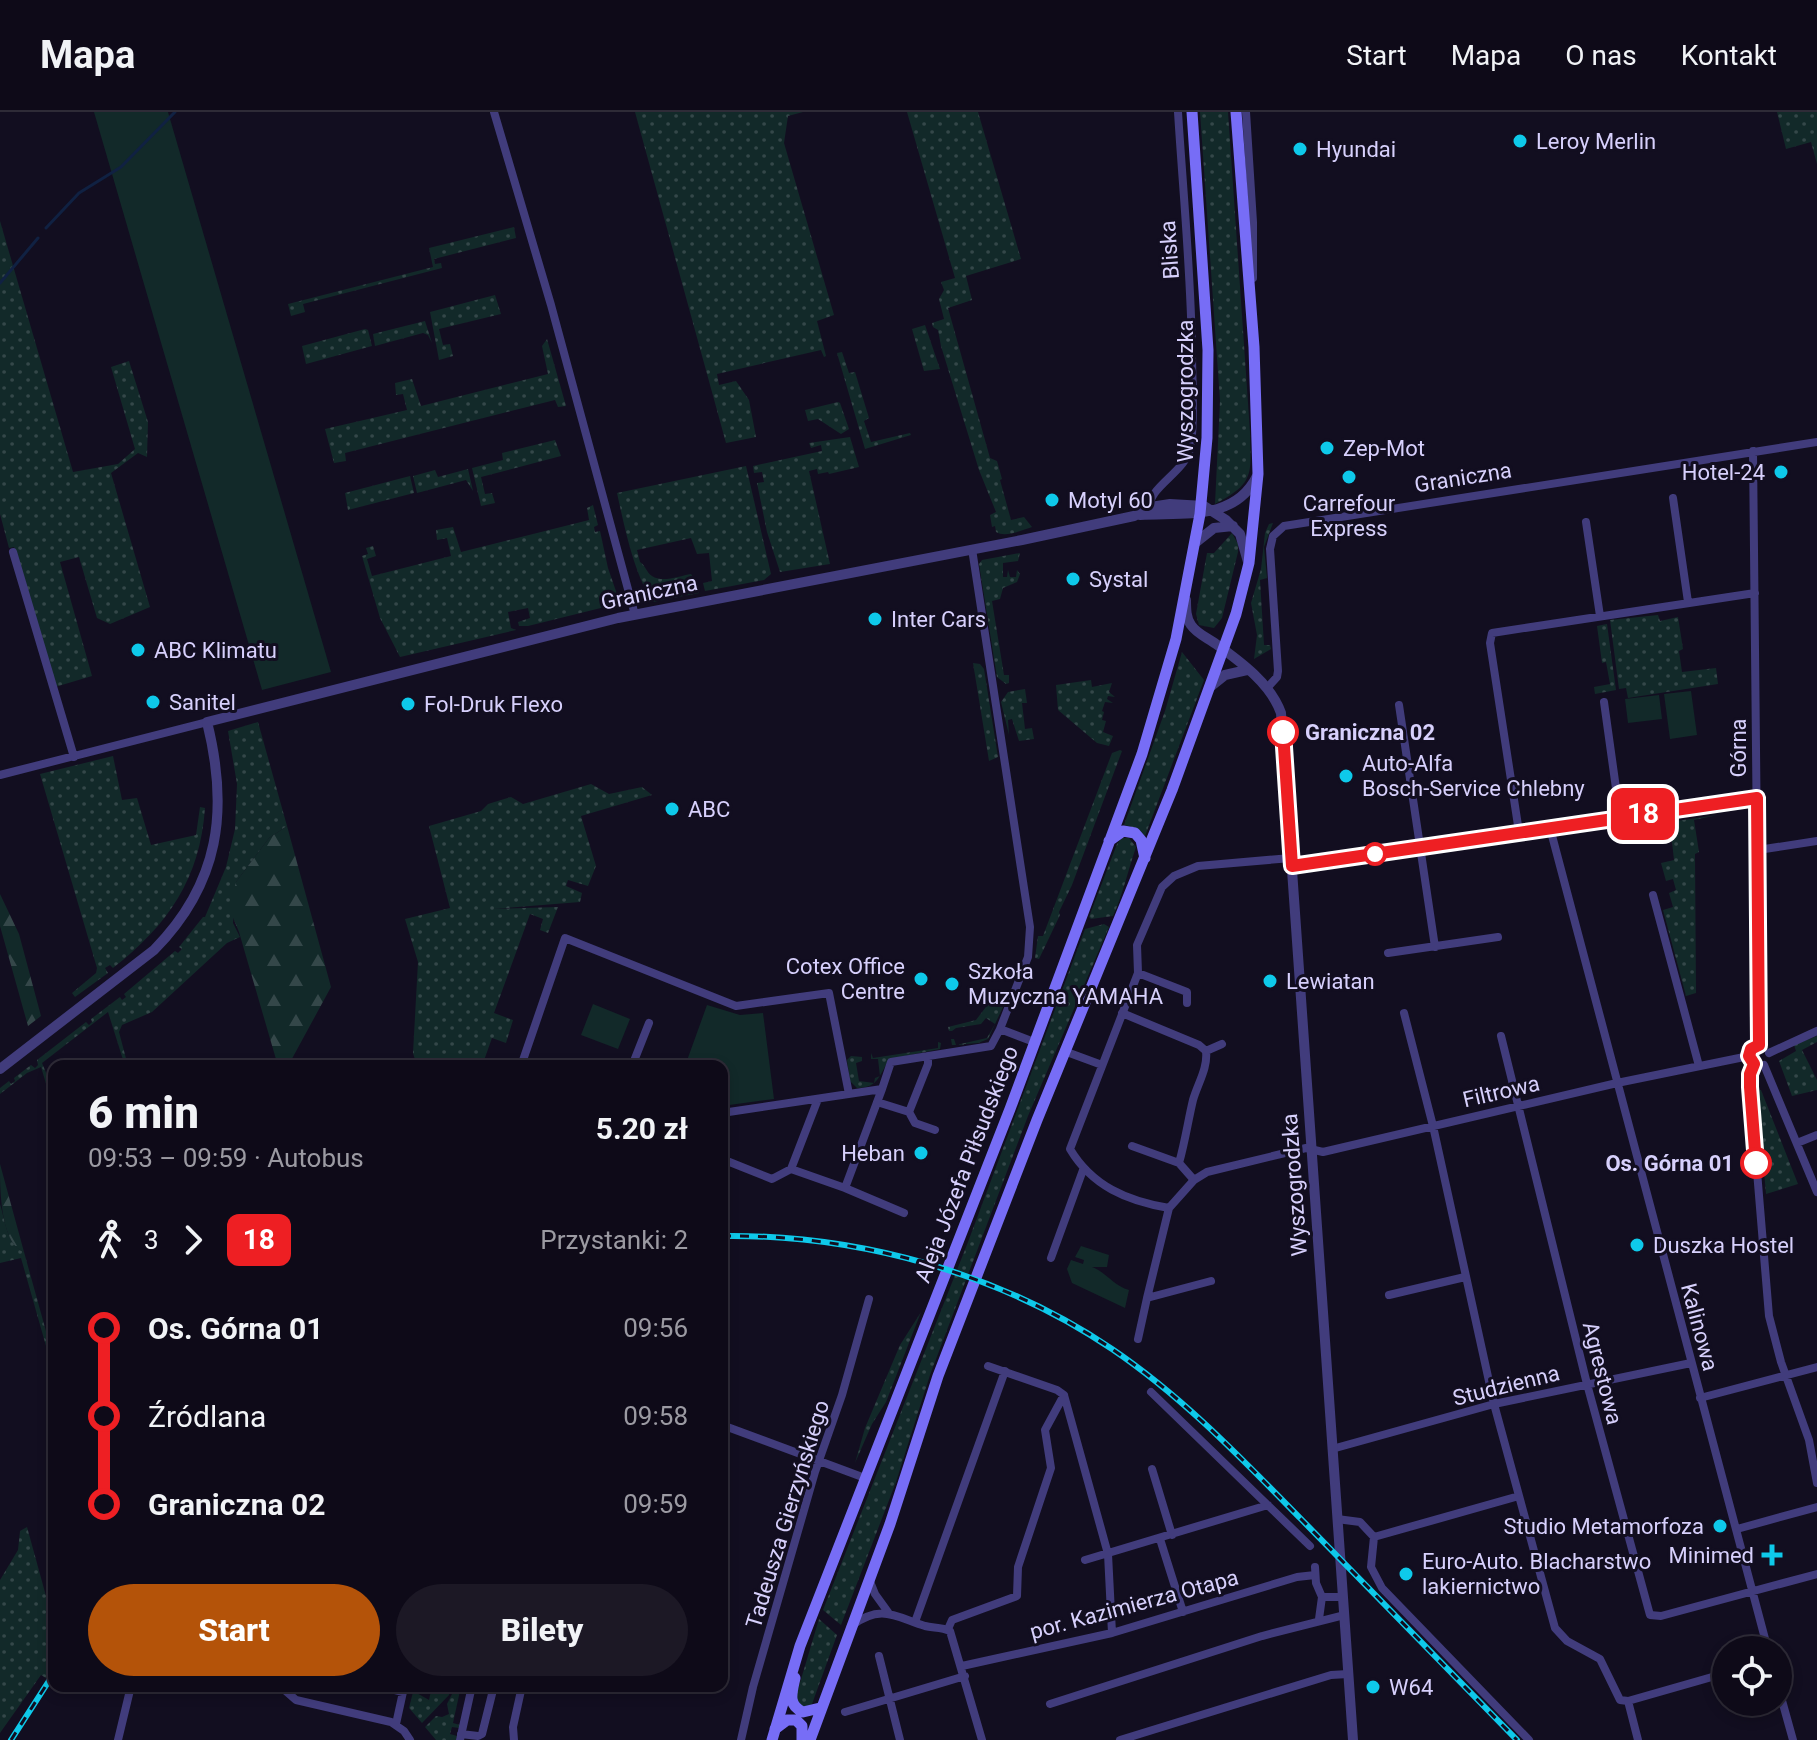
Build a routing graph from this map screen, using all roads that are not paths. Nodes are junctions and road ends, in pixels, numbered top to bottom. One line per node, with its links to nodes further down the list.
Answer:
1 (494, 112): 22 (street)
2 (1178, 112): 12 (street, Bliska)
3 (1192, 112): 11 (main road, Wyszogrodzka)
4 (1236, 112): 6 (main road)
5 (1246, 112): 6 (street)
6 (1254, 347): 9 (main road)
7 (1817, 442): 8 (street, Graniczna)
8 (1753, 451): 19 (street, Górna); 27 (street, Graniczna)
9 (1258, 474): 11 (street); 18 (main road)
10 (1673, 498): 21 (street)
11 (1205, 510): 12 (street, Graniczna); 14 (street); 15 (main road, Wyszogrodzka)
12 (1150, 511): 16 (street, Graniczna)
13 (1586, 522): 23 (street)
14 (1233, 526): 15 (street); 18 (street)
15 (1195, 543): 20 (main road, Wyszogrodzka)
16 (972, 549): 22 (street, Graniczna); 52 (street)
17 (13, 552): 31 (street)
18 (1249, 563): 24 (main road)
19 (1755, 593): 21 (street); 33 (street, Górna)
20 (1186, 598): 24 (street, Wyszogrodzka); 37 (main road, Aleja Józefa Piłsudskiego)
21 (1688, 602): 23 (street)
22 (635, 615): 30 (street, Graniczna)
23 (1600, 616): 36 (street)
24 (1225, 650): 25 (street, Wyszogrodzka); 26 (main road)
25 (1247, 670): 26 (street); 27 (street, Wyszogrodzka)
26 (1210, 687): 41 (main road)
27 (1267, 688): 42 (street, Wyszogrodzka)
28 (1604, 702): 34 (street)
29 (1399, 705): 39 (street)
30 (207, 722): 31 (street, Graniczna); 67 (street)
31 (74, 757): 32 (street, Graniczna)
32 (0, 775)
33 (1757, 798): 34 (street); 40 (street, Górna)
34 (1620, 817): 35 (street)
35 (1550, 828): 36 (street); 68 (street, Kalinowa)
36 (1519, 832): 39 (street)
37 (1109, 841): 41 (main road); 55 (main road, Aleja Józefa Piłsudskiego)
38 (1817, 841): 40 (street)
39 (1421, 848): 42 (street); 45 (street)
40 (1758, 850): 57 (street, Górna)
41 (1145, 858): 58 (main road)
42 (1292, 862): 47 (street); 81 (street, Wyszogrodzka)
43 (1653, 895): 66 (street)
44 (1498, 937): 45 (street)
45 (1435, 947): 46 (street)
46 (1388, 953)
47 (1138, 973): 48 (street); 49 (street)
48 (1187, 1003)
49 (1122, 1013): 59 (street); 65 (street)
50 (1404, 1013): 76 (street)
51 (649, 1023): 63 (street)
52 (1000, 1029): 55 (street); 61 (street)
53 (1817, 1031): 60 (street)
54 (1501, 1036): 73 (street, Agrestowa)
55 (1034, 1042): 112 (main road, Aleja Józefa Piłsudskiego)
56 (1222, 1044): 59 (street)
57 (1759, 1045): 60 (street); 64 (street)
58 (1064, 1051): 65 (street); 126 (main road)
59 (1206, 1051): 83 (street)
60 (1769, 1053): 64 (street)
61 (928, 1056): 69 (street); 75 (street)
62 (523, 1060): 70 (street)
63 (634, 1060)
64 (1756, 1062): 66 (street, Filtrowa); 79 (street); 102 (street)
65 (1102, 1065): 85 (street)
66 (1699, 1066): 68 (street, Filtrowa)
67 (0, 1069)
68 (1617, 1083): 73 (street, Filtrowa); 98 (street, Kalinowa)
69 (882, 1089): 70 (street); 72 (street)
70 (849, 1094): 71 (street)
71 (818, 1099): 74 (street); 84 (street)
72 (877, 1102): 75 (street); 87 (street)
73 (1518, 1106): 76 (street, Filtrowa); 103 (street, Agrestowa)
74 (728, 1112)
75 (909, 1112): 77 (street)
76 (1433, 1126): 81 (street, Filtrowa); 92 (street)
77 (935, 1130)
78 (1817, 1135): 79 (street)
79 (1797, 1143): 88 (street)
80 (1132, 1146): 83 (street)
81 (1312, 1148): 86 (street, Filtrowa); 109 (street, Wyszogrodzka)
82 (728, 1161): 84 (street)
83 (1179, 1163): 86 (street)
84 (791, 1169): 87 (street)
85 (1083, 1170): 89 (street); 91 (street)
86 (1194, 1180): 89 (street)
87 (845, 1188): 90 (street)
88 (1817, 1192)
89 (1169, 1208): 95 (street)
90 (904, 1213)
91 (1051, 1258)
92 (1465, 1277): 94 (street); 107 (street)
93 (1211, 1281): 95 (street)
94 (1389, 1295)
95 (1147, 1298): 97 (street)
96 (869, 1299): 110 (street, Tadeusza Gierzyńskiego)
97 (1138, 1339)
98 (1691, 1363): 103 (street, Studzienna); 106 (street, Kalinowa)
99 (988, 1366): 101 (street)
100 (1817, 1367): 102 (street)
101 (1005, 1371): 105 (street); 134 (street)
102 (1787, 1375): 106 (street); 113 (street)
103 (1587, 1384): 107 (street, Studzienna); 127 (street, Agrestowa)
104 (1151, 1392): 115 (street)
105 (1064, 1395): 123 (street); 136 (street)
106 (1700, 1398): 118 (street, Kalinowa)
107 (1494, 1404): 109 (street, Studzienna); 114 (street)
108 (728, 1427): 110 (street)
109 (1332, 1449): 117 (street, Wyszogrodzka)
110 (818, 1463): 112 (street); 163 (street, Tadeusza Gierzyńskiego)
111 (1152, 1469): 119 (street)
112 (865, 1478): 139 (main road, Aleja Józefa Piłsudskiego)
113 (1817, 1483)
114 (1519, 1496): 120 (street); 152 (street)
115 (1268, 1505): 119 (street); 122 (street)
116 (1817, 1507): 118 (street)
117 (1337, 1519): 120 (street); 129 (street, Wyszogrodzka)
118 (1737, 1529): 127 (street, Kalinowa)
119 (1172, 1535): 121 (street)
120 (1374, 1537): 170 (street)
121 (1160, 1539): 123 (street); 131 (street)
122 (1310, 1546)
123 (1108, 1554): 124 (street); 137 (street)
124 (1085, 1560)
125 (1817, 1574): 127 (street)
126 (868, 1578): 130 (street); 135 (main road)
127 (1752, 1591): 138 (street, Kalinowa)
128 (1322, 1597): 129 (street); 131 (street, por. Kazimierza Otapa); 133 (street)
129 (1342, 1597): 132 (street, Wyszogrodzka)
130 (888, 1612): 134 (street); 135 (street)
131 (1183, 1612): 137 (street, por. Kazimierza Otapa)
132 (1344, 1615): 133 (street); 142 (street, Wyszogrodzka)
133 (1319, 1619): 153 (street)
134 (915, 1622): 136 (street)
135 (850, 1626): 154 (main road)
136 (948, 1629): 141 (street)
137 (1112, 1633): 141 (street, por. Kazimierza Otapa)
138 (1764, 1636)
139 (800, 1646): 154 (main road); 158 (main road, Aleja Józefa Piłsudskiego)
140 (879, 1656): 151 (street)
141 (962, 1666): 143 (street)
142 (1348, 1674): 168 (street); 169 (street, Wyszogrodzka)
143 (965, 1676): 151 (street); 167 (street)
144 (1712, 1677): 152 (street)
145 (130, 1692): 160 (street)
146 (287, 1692): 157 (street)
147 (403, 1692): 157 (street)
148 (471, 1692): 159 (street)
149 (492, 1692): 159 (street)
150 (521, 1692): 162 (street)
151 (889, 1699): 155 (street); 166 (street)
152 (1628, 1701): 171 (street)
153 (1050, 1704)
154 (820, 1708): 165 (main road)
155 (845, 1712)
156 (1786, 1716): 172 (street)
157 (396, 1724): 161 (street)
158 (774, 1735): 164 (main road)
159 (461, 1737)
160 (118, 1740)
161 (410, 1740)
162 (514, 1740)
163 (741, 1740)
164 (802, 1740)
165 (810, 1740)
166 (900, 1740)
167 (982, 1740)
168 (1120, 1740)
169 (1353, 1740)
170 (1529, 1740)
171 (1638, 1740)
172 (1793, 1740)

